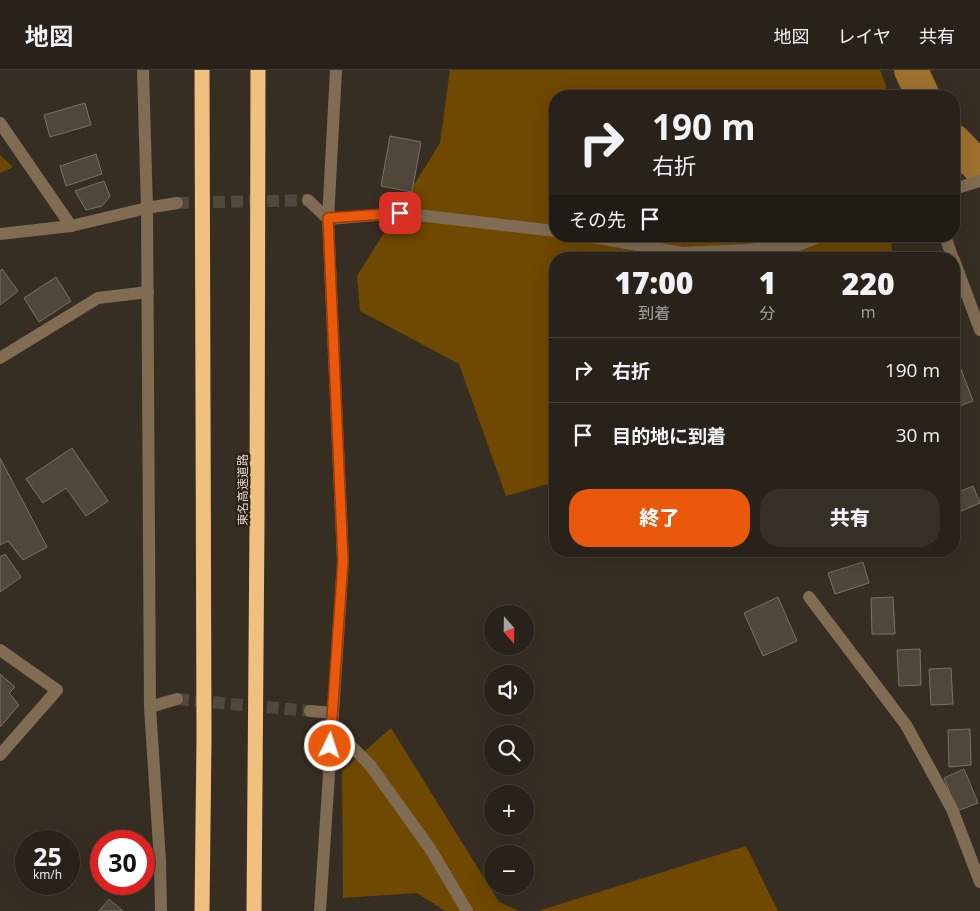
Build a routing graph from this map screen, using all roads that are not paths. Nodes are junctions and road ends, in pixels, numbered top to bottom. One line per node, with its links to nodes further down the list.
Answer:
1 (143, 70): 10 (street)
2 (202, 70): 33 (highway)
3 (258, 70): 34 (highway, 東名高速道路)
4 (336, 70): 11 (street)
5 (0, 123): 12 (street)
6 (980, 181): 7 (street)
7 (960, 188)
8 (308, 200): 11 (street)
9 (177, 203): 10 (street)
10 (147, 208): 12 (street); 20 (street)
11 (328, 218): 13 (street); 28 (street)
12 (71, 226): 14 (street)
13 (549, 230)
14 (0, 234)
15 (621, 242): 17 (street)
16 (804, 242): 18 (street)
17 (676, 252)
18 (703, 252)
19 (960, 275): 21 (street)
20 (148, 292): 22 (street); 26 (street)
21 (980, 330)
22 (0, 358)
23 (809, 597): 31 (street)
24 (0, 650): 30 (street)
25 (177, 699): 26 (street)
26 (150, 707): 32 (street)
27 (310, 711): 28 (street)
28 (332, 713): 29 (street)
29 (332, 727): 35 (street); 36 (street)
30 (0, 755)
31 (980, 882)
32 (159, 909)
33 (202, 911)
34 (254, 911)
35 (320, 911)
36 (467, 911)

